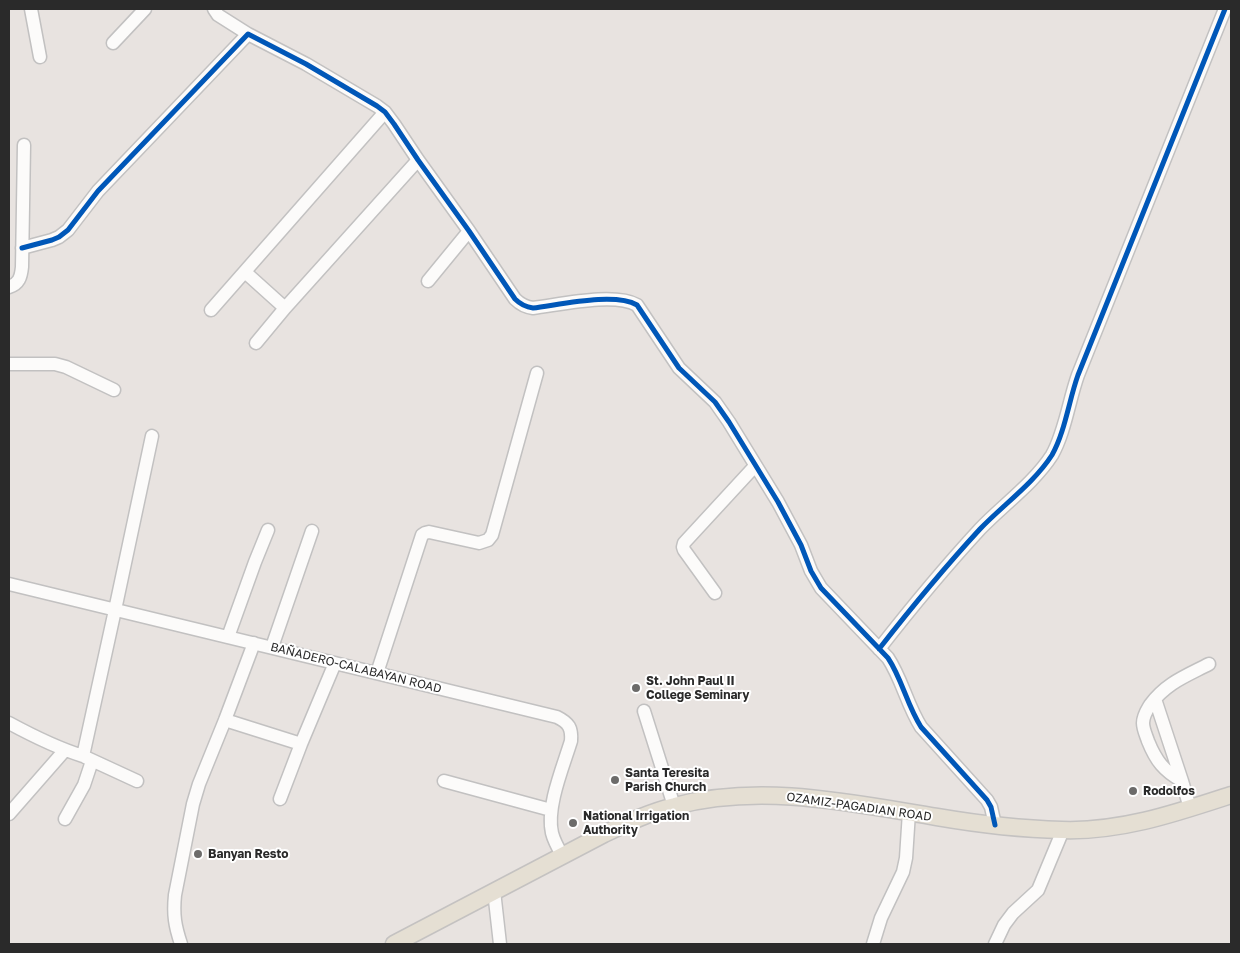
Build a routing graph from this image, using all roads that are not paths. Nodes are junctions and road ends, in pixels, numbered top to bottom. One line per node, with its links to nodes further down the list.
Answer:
1 (31, 9): 7 (street)
2 (145, 9): 6 (street)
3 (214, 9): 5 (street)
4 (1225, 9): 32 (street)
5 (248, 34): 8 (street); 12 (street)
6 (113, 43)
7 (40, 56)
8 (385, 112): 10 (street); 13 (street)
9 (24, 145): 12 (street)
10 (418, 160): 11 (street); 16 (street)
11 (469, 231): 14 (street); 23 (street)
12 (22, 248): 15 (street)
13 (245, 272): 16 (street); 17 (street)
14 (428, 281)
15 (9, 287)
16 (285, 308): 18 (street)
17 (211, 310)
18 (256, 343)
19 (9, 364): 21 (street)
20 (537, 373): 35 (street)
21 (114, 390)
22 (152, 436): 28 (street)
23 (755, 466): 27 (street); 32 (street)
24 (268, 530): 29 (street)
25 (312, 531): 31 (street)
26 (9, 584): 28 (street, BAÑADERO-CALABAYAN ROAD)
27 (715, 593)
28 (116, 610): 29 (street, BAÑADERO-CALABAYAN ROAD); 42 (street)
29 (228, 637): 30 (street, BAÑADERO-CALABAYAN ROAD)
30 (254, 642): 31 (street, BAÑADERO-CALABAYAN ROAD); 38 (street)
31 (272, 647): 33 (street, BAÑADERO-CALABAYAN ROAD)
32 (879, 648): 54 (street)
33 (335, 663): 35 (street, BAÑADERO-CALABAYAN ROAD); 40 (street)
34 (1209, 664): 36 (street)
35 (377, 674): 50 (street, BAÑADERO-CALABAYAN ROAD)
36 (1155, 698): 44 (street); 44 (street)
37 (644, 711): 48 (street)
38 (225, 720): 40 (street); 58 (street)
39 (9, 723): 41 (street)
40 (301, 744): 47 (street)
41 (65, 750): 42 (street); 52 (street)
42 (87, 758): 43 (street); 53 (street)
43 (136, 781)
44 (1182, 781): 49 (street)
45 (444, 782): 50 (street)
46 (1231, 795): 49 (main road, OZAMIZ-PAGADIAN ROAD)
47 (280, 799)
48 (674, 806): 51 (main road, OZAMIZ-PAGADIAN ROAD); 56 (main road, OZAMIZ-PAGADIAN ROAD)
49 (1190, 808): 55 (main road, OZAMIZ-PAGADIAN ROAD)
50 (551, 810): 56 (street, BAÑADERO-CALABAYAN ROAD)
51 (909, 812): 54 (main road, OZAMIZ-PAGADIAN ROAD); 61 (street)
52 (9, 814)
53 (65, 819)
54 (995, 825): 55 (main road, OZAMIZ-PAGADIAN ROAD)
55 (1063, 830): 62 (street)
56 (562, 855): 57 (main road, OZAMIZ-PAGADIAN ROAD)
57 (494, 891): 59 (main road, OZAMIZ-PAGADIAN ROAD); 60 (street)
58 (181, 944)
59 (394, 944)
60 (500, 944)
61 (873, 944)
62 (995, 944)

